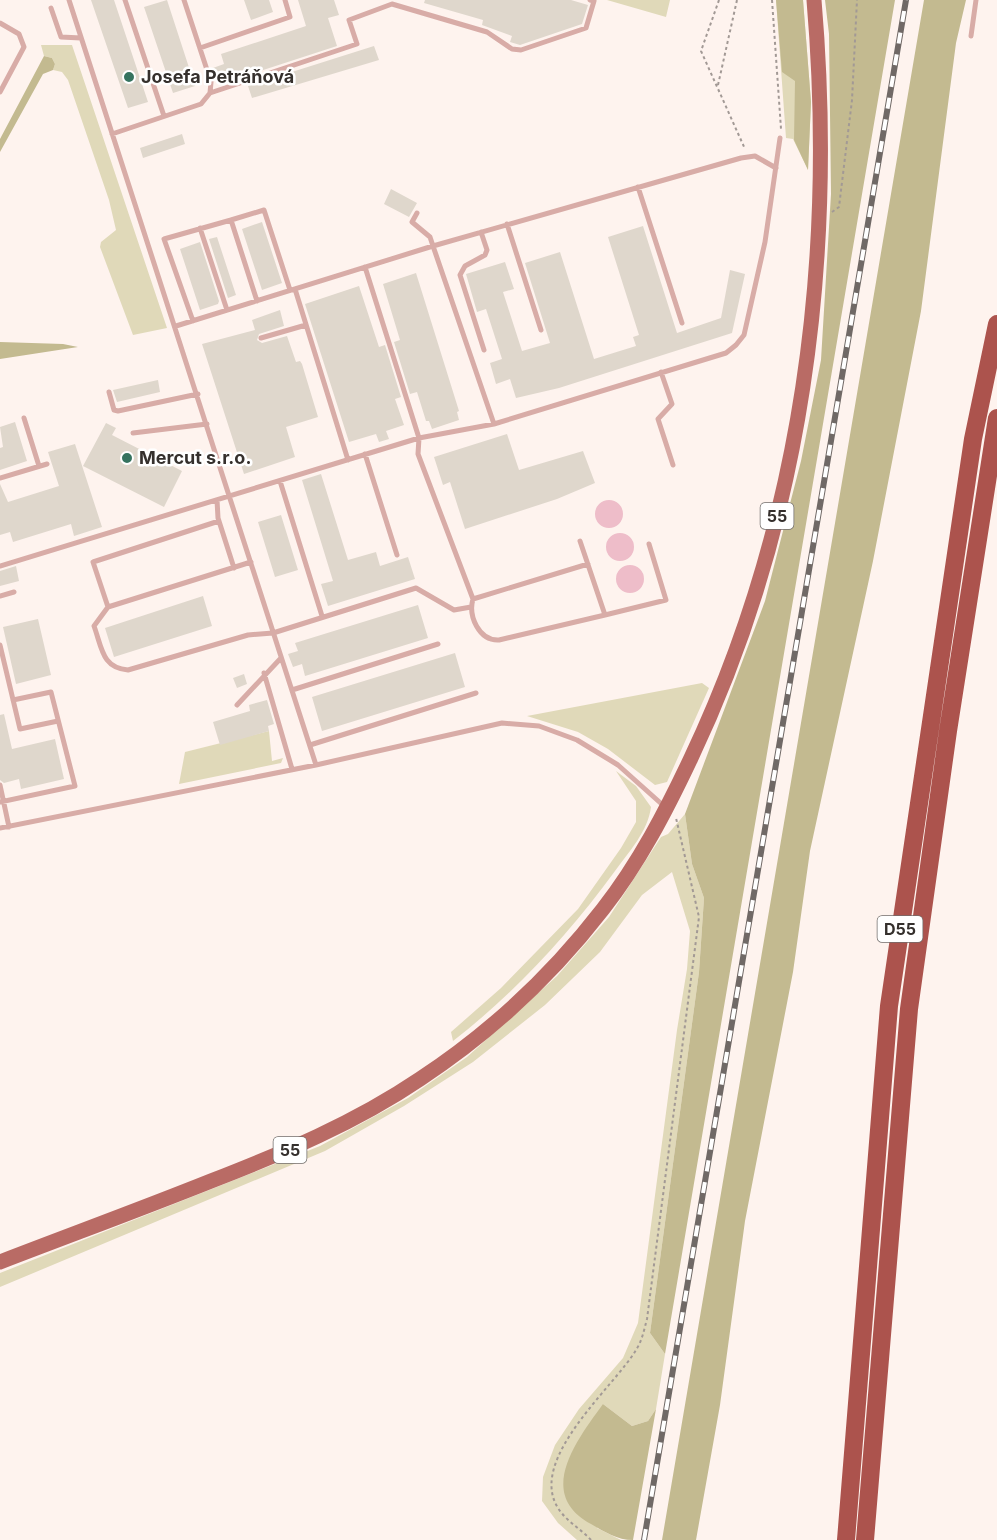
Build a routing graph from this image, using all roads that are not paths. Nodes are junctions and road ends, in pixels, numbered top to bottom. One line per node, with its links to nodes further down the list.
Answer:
1 (69, 0): 11 (lane)
2 (125, 0): 15 (lane)
3 (184, 0): 12 (lane)
4 (285, 0): 12 (lane)
5 (590, 0): 14 (lane)
6 (814, 0): 86 (main road, 55)
7 (976, 0): 10 (lane)
8 (51, 8): 11 (lane)
9 (0, 23): 13 (lane)
10 (971, 36)
11 (81, 38): 16 (lane)
12 (200, 48): 14 (lane)
13 (0, 92)
14 (210, 93): 15 (lane)
15 (164, 116): 16 (lane)
16 (112, 134): 34 (lane)
17 (780, 138): 18 (lane)
18 (776, 168): 19 (lane); 38 (lane)
19 (638, 187): 22 (lane); 31 (lane)
20 (417, 213): 25 (lane)
21 (231, 220): 23 (lane); 27 (lane); 28 (lane)
22 (507, 224): 24 (lane); 35 (lane)
23 (200, 228): 29 (lane); 30 (lane)
24 (481, 232): 25 (lane); 37 (lane)
25 (433, 246): 26 (lane); 44 (lane)
26 (365, 267): 27 (lane); 46 (lane)
27 (292, 290): 28 (lane); 33 (lane)
28 (257, 301): 29 (lane)
29 (227, 310): 30 (lane)
30 (193, 321): 34 (lane)
31 (682, 323)
32 (997, 324): 90 (highway, D55)
33 (306, 325): 36 (lane); 48 (lane)
34 (176, 326): 40 (lane)
35 (540, 330)
36 (261, 338)
37 (484, 350)
38 (661, 372): 44 (lane); 50 (lane)
39 (109, 392): 40 (lane)
40 (198, 394): 43 (lane)
41 (24, 418): 51 (lane)
42 (997, 418): 91 (highway, D55)
43 (207, 424): 45 (lane); 54 (lane)
44 (494, 424): 46 (lane)
45 (133, 433)
46 (419, 438): 47 (lane); 66 (lane)
47 (365, 454): 48 (lane); 59 (lane)
48 (348, 460): 53 (lane)
49 (48, 464): 51 (lane)
50 (674, 465)
51 (39, 466): 52 (lane)
52 (0, 478)
53 (280, 481): 54 (lane); 70 (lane)
54 (231, 496): 55 (lane); 60 (lane)
55 (217, 500): 56 (lane); 62 (lane)
56 (219, 521): 63 (lane); 67 (lane)
57 (580, 541): 61 (lane)
58 (649, 544): 69 (lane)
59 (397, 555)
60 (251, 562): 63 (lane); 71 (lane)
61 (588, 564): 66 (lane); 69 (lane)
62 (0, 566)
63 (234, 568): 67 (lane)
64 (14, 592): 65 (lane)
65 (0, 596)
66 (473, 599): 68 (lane)
67 (108, 607): 71 (lane)
68 (471, 607): 69 (lane); 70 (lane)
69 (604, 615)
70 (322, 616): 71 (lane)
71 (273, 633): 74 (lane)
72 (438, 644): 76 (lane)
73 (0, 645): 78 (lane)
74 (281, 658): 75 (lane); 76 (lane)
75 (264, 673): 79 (lane); 83 (lane)
76 (292, 690): 81 (lane)
77 (476, 693): 81 (lane)
78 (13, 700): 80 (lane); 80 (lane)
79 (237, 705)
80 (58, 721): 85 (lane)
81 (310, 745): 82 (lane)
82 (316, 765): 83 (lane); 86 (lane)
83 (292, 770): 87 (lane)
84 (0, 786): 85 (lane)
85 (2, 802): 87 (lane)
86 (667, 808): 89 (main road, 55)
87 (9, 827): 88 (lane)
88 (0, 828)
89 (0, 1262)
90 (846, 1540)
91 (866, 1540)

